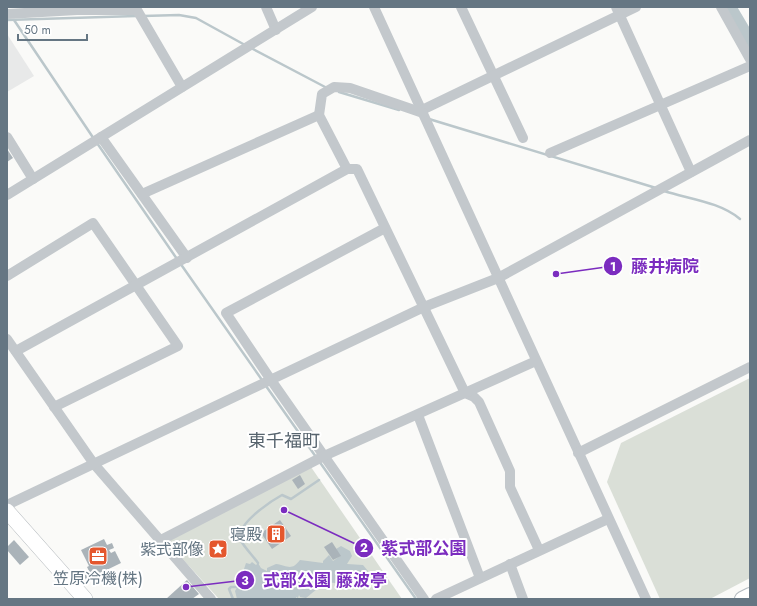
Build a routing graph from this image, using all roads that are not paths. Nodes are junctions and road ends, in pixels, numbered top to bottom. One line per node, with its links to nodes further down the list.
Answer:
1 (266, 7): 10 (street)
2 (312, 7): 10 (street)
3 (374, 7): 16 (street)
4 (461, 7): 13 (street)
5 (636, 7): 8 (street)
6 (721, 7): 11 (street)
7 (76, 9): 9 (street); 14 (street)
8 (618, 11): 13 (street); 15 (street)
9 (12, 12)
10 (276, 30): 14 (street)
11 (750, 59)
12 (750, 66): 15 (street)
13 (493, 76): 16 (street); 20 (street)
14 (182, 87): 19 (street)
15 (661, 104): 22 (street); 24 (street)
16 (422, 111): 17 (street); 31 (street)
17 (319, 115): 23 (street); 26 (street)
18 (7, 137): 25 (street)
19 (101, 137): 25 (street); 26 (street)
20 (523, 138)
21 (750, 140): 24 (street)
22 (550, 153)
23 (347, 169): 28 (street); 29 (street)
24 (691, 172): 31 (street)
25 (33, 179): 27 (street)
26 (142, 194): 29 (street)
27 (7, 195)
28 (385, 228): 33 (street); 38 (street)
29 (187, 258): 32 (street)
30 (7, 276): 32 (street)
31 (498, 278): 33 (street); 36 (street)
32 (136, 285): 35 (street); 40 (street)
33 (424, 307): 38 (street); 39 (street)
34 (7, 339): 35 (street)
35 (16, 351): 40 (street)
36 (536, 361): 39 (street); 42 (street)
37 (750, 367): 42 (street)
38 (271, 380): 43 (street); 44 (street)
39 (464, 393): 41 (street); 49 (street)
40 (54, 407): 44 (street)
41 (418, 415): 43 (street); 51 (street)
42 (578, 453): 47 (street)
43 (324, 456): 48 (street); 55 (street)
44 (94, 464): 45 (street); 48 (street)
45 (7, 505)
46 (7, 511): 53 (main road)
47 (608, 519): 49 (street); 58 (street)
48 (159, 540): 54 (street)
49 (539, 550): 50 (street)
50 (510, 564): 51 (street); 57 (street)
51 (480, 578): 56 (street)
52 (750, 595): 59 (street)
53 (85, 599)
54 (211, 599)
55 (424, 599)
56 (436, 599)
57 (523, 599)
58 (646, 599)
59 (742, 599)

